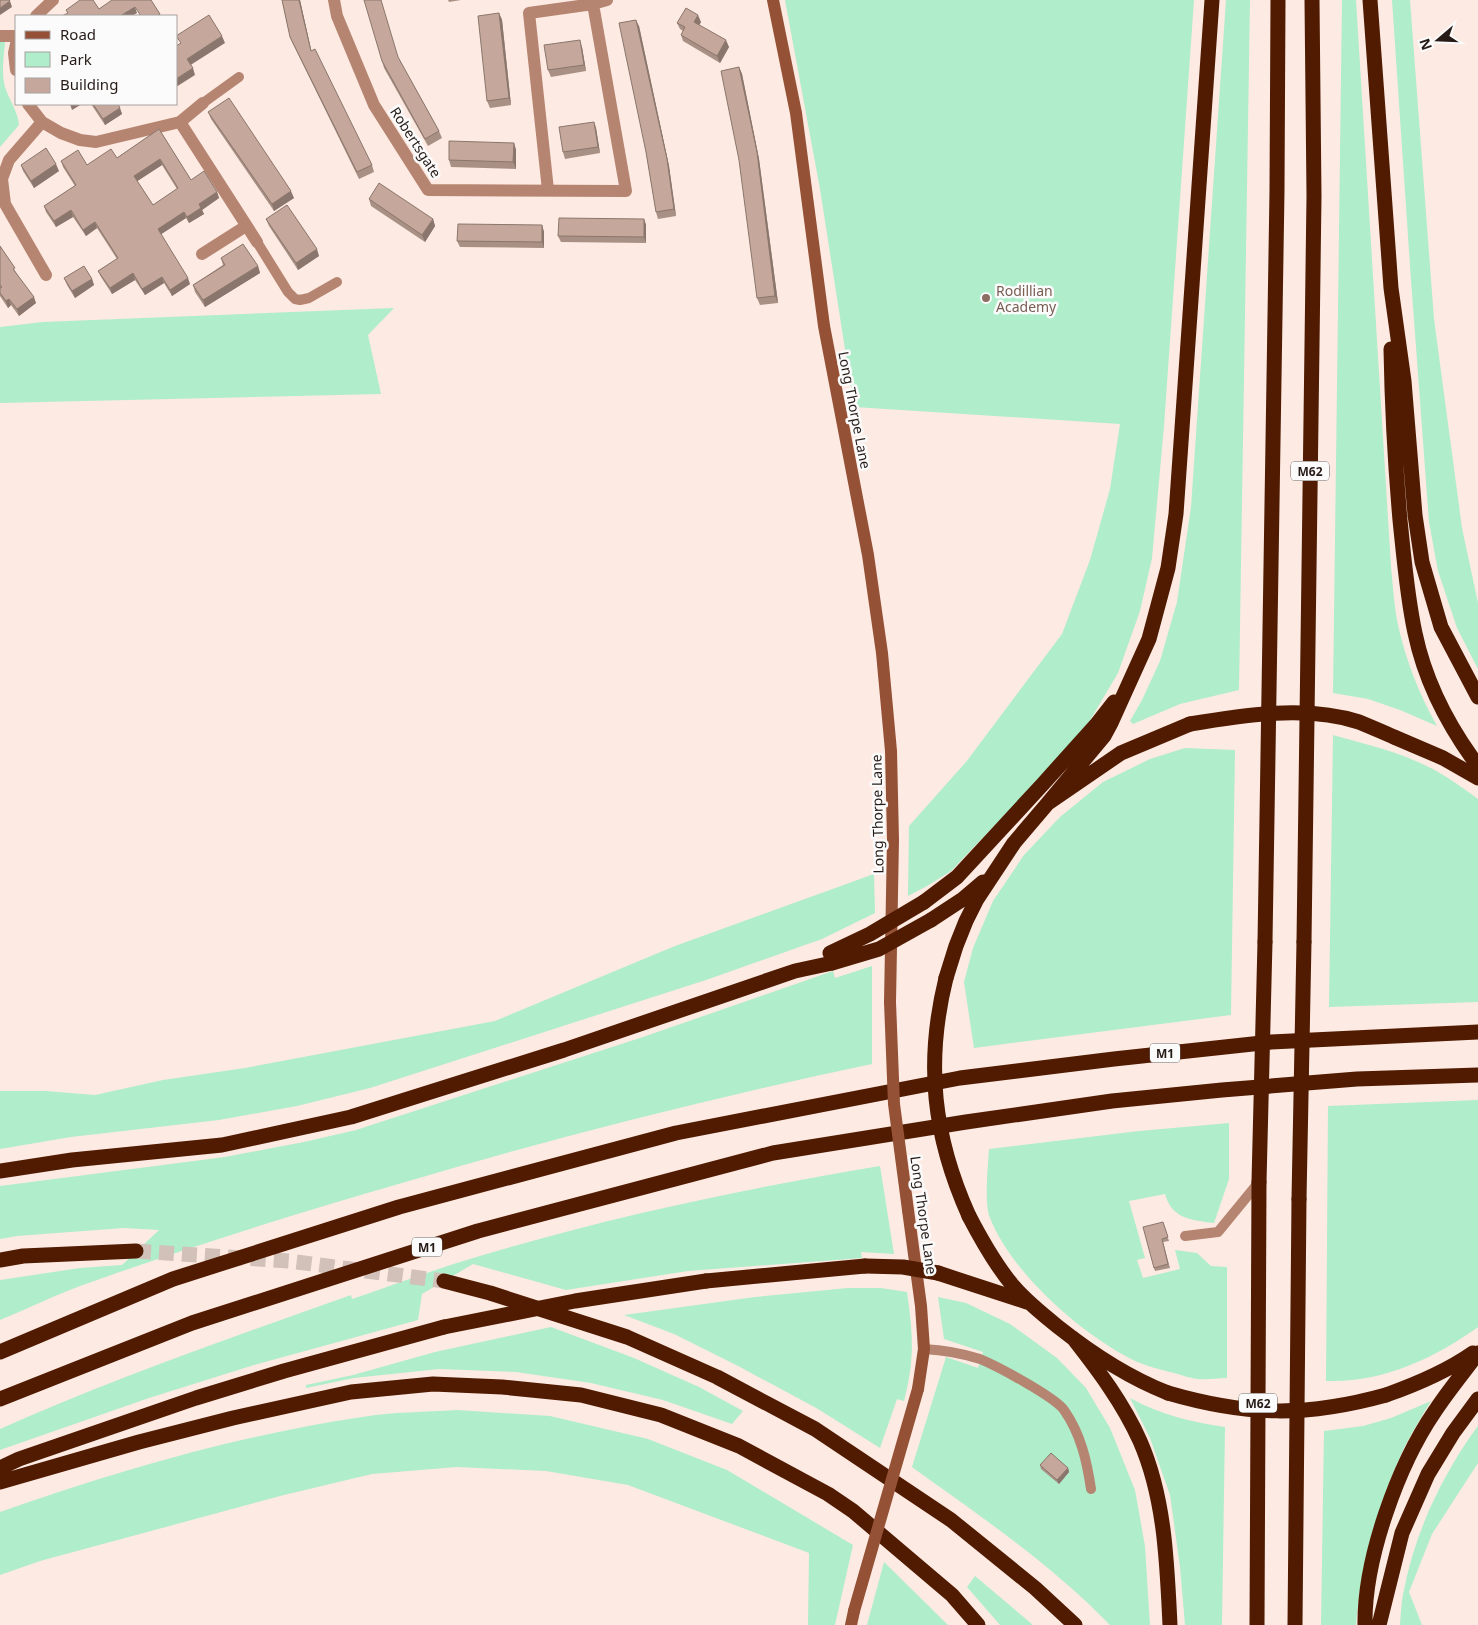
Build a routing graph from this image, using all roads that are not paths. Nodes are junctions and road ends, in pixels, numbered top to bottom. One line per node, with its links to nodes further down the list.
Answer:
1 (54, 0): 10 (street)
2 (334, 0): 21 (street, Robertsgate)
3 (607, 0): 9 (street)
4 (773, 0): 45 (main road, Long Thorpe Lane, bridge)
5 (1212, 0): 28 (highway)
6 (1278, 0): 38 (highway, M62, bridge)
7 (1312, 0): 59 (highway, M62, bridge)
8 (1370, 0): 27 (highway)
9 (593, 4): 21 (street); 21 (street, Robertsgate)
10 (37, 15)
11 (0, 36): 12 (street)
12 (15, 36)
13 (15, 48): 14 (street)
14 (15, 62)
15 (238, 77): 16 (lane)
16 (203, 102): 19 (street)
17 (29, 105): 18 (street)
18 (42, 122): 19 (street); 20 (street)
19 (180, 122): 22 (street)
20 (1, 179): 25 (street)
21 (548, 190)
22 (246, 226): 23 (street); 24 (street)
23 (257, 242): 26 (lane)
24 (202, 254)
25 (46, 275)
26 (337, 282)
27 (1391, 288): 29 (highway); 30 (highway)
28 (1133, 677): 32 (highway); 34 (highway, bridge)
29 (1478, 696)
30 (1478, 766)
31 (1478, 778): 32 (highway, bridge)
32 (1048, 802): 33 (highway)
33 (992, 874): 34 (highway, bridge); 43 (highway, bridge)
34 (831, 958): 37 (highway)
35 (1478, 1032): 47 (highway, M1)
36 (1478, 1075): 49 (highway, M1)
37 (0, 1171)
38 (1259, 1182): 39 (lane); 58 (highway, M62)
39 (1185, 1236)
40 (136, 1251): 41 (highway)
41 (0, 1260)
42 (444, 1281): 56 (highway)
43 (1028, 1303): 44 (highway); 51 (highway, bridge)
44 (1073, 1338): 46 (highway, bridge); 57 (highway)
45 (924, 1348): 53 (lane); 54 (main road, Long Thorpe Lane, bridge)
46 (1478, 1349)
47 (0, 1352)
48 (1478, 1353): 60 (highway)
49 (0, 1399)
50 (1478, 1399): 61 (highway)
51 (0, 1468)
52 (0, 1482): 55 (highway)
53 (1091, 1489)
54 (851, 1625)
55 (978, 1625)
56 (1075, 1625)
57 (1170, 1625)
58 (1257, 1625)
59 (1295, 1625)
60 (1366, 1625)
61 (1379, 1625)

